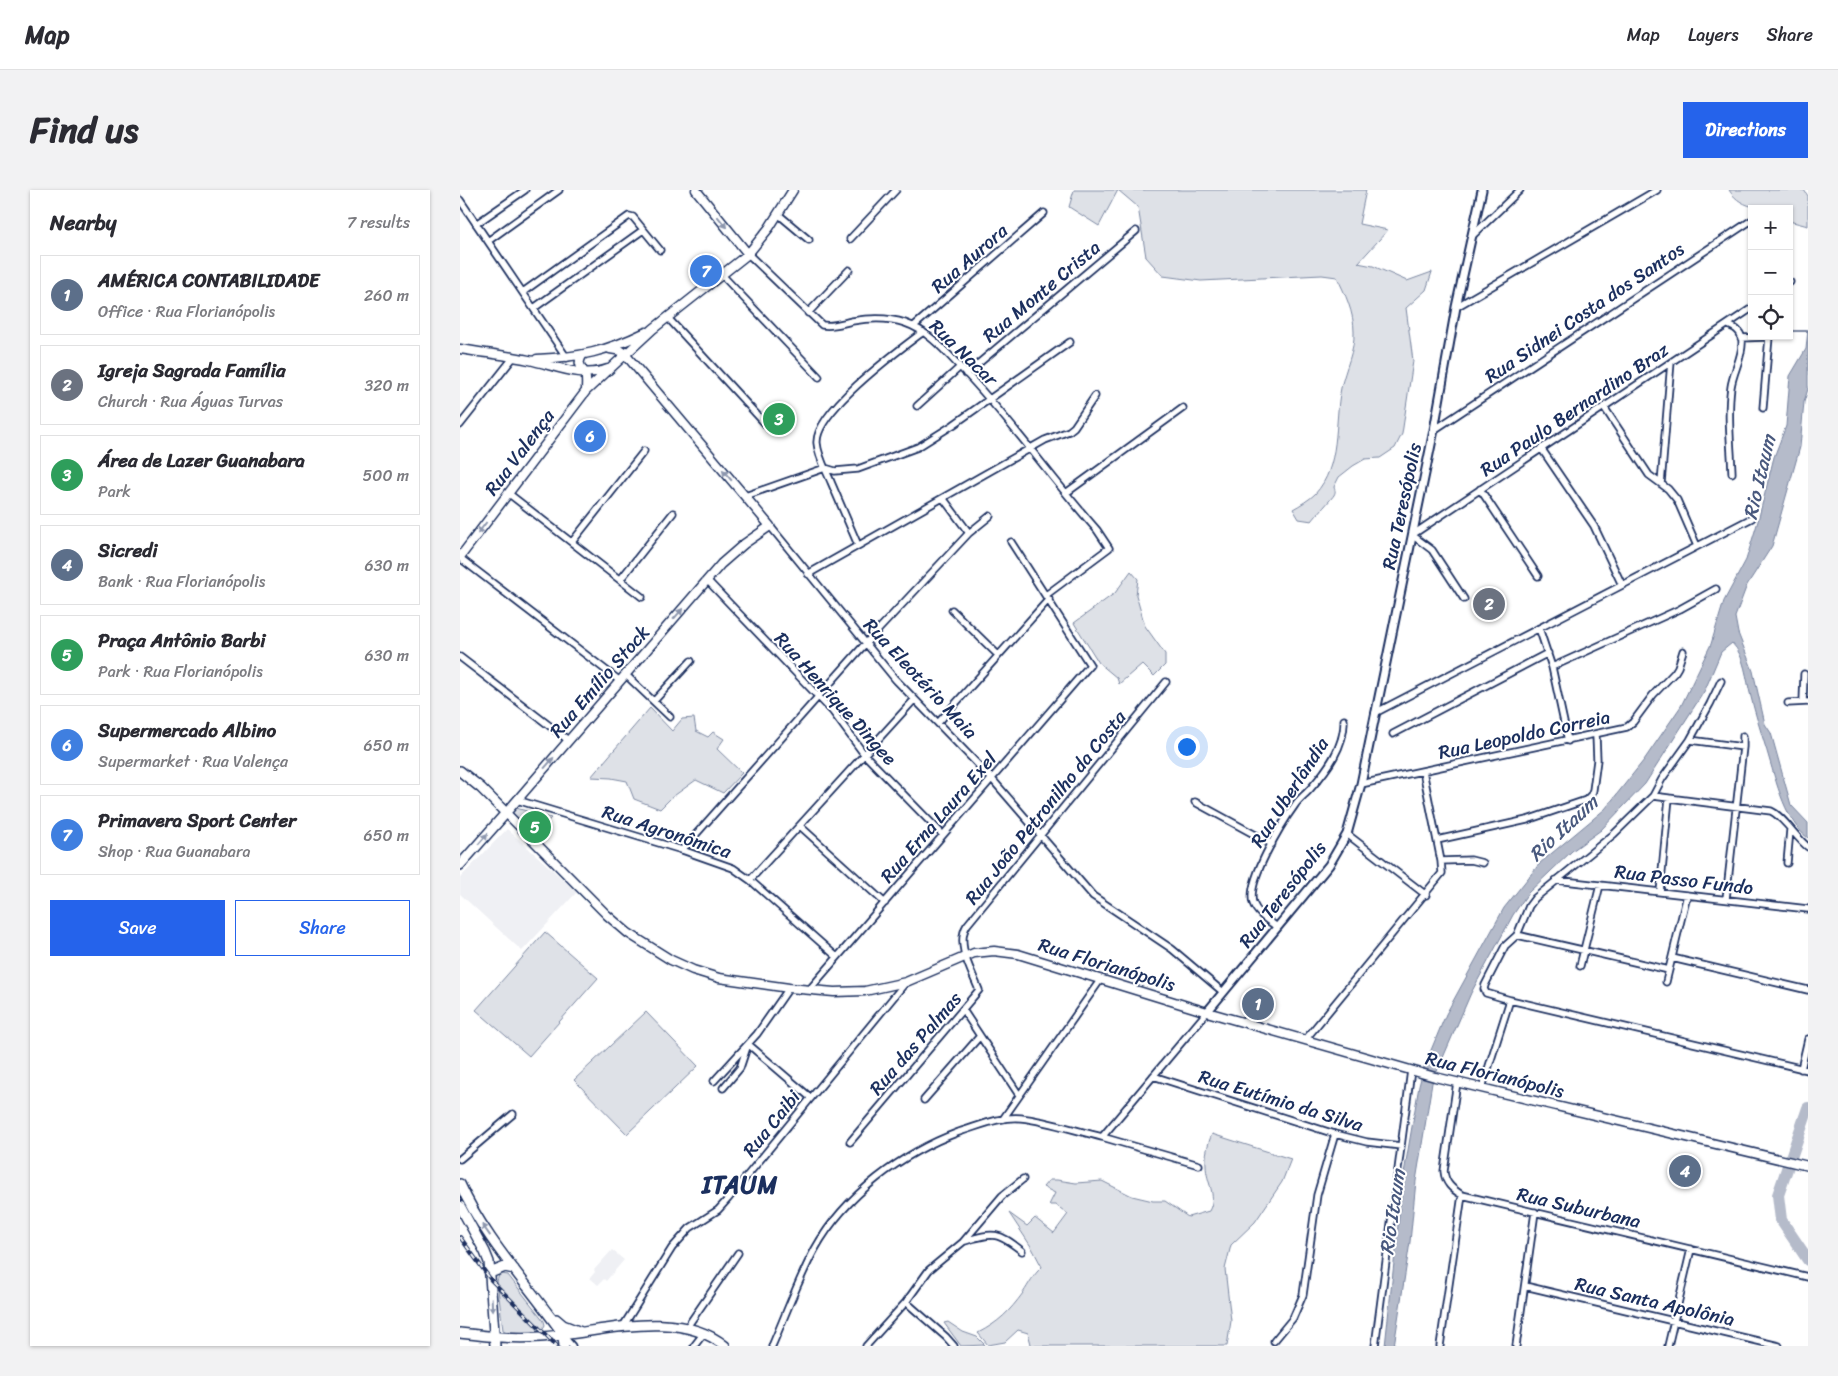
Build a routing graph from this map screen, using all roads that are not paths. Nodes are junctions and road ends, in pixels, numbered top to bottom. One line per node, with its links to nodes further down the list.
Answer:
1 (525, 190): 13 (street)
2 (559, 190): 19 (street)
3 (696, 190): 21 (main road, Rua Nacar, one-way to 21)
4 (896, 190): 17 (street)
5 (1482, 190): 16 (street, Rua Teresópolis)
6 (1520, 190): 16 (street)
7 (1657, 190): 25 (street)
8 (791, 191): 11 (main road)
9 (460, 200): 13 (street)
10 (1044, 213): 31 (street, Rua Aurora)
11 (778, 214): 18 (street); 21 (main road)
12 (1748, 223): 59 (street, Rua Sidnei Costa dos Santos)
13 (476, 224): 19 (street)
14 (643, 230): 20 (street); 24 (street); 26 (street)
15 (1136, 231): 48 (street, Rua Monte Crista)
16 (1471, 237): 25 (street, Rua Teresópolis)
17 (850, 239)
18 (809, 240)
19 (488, 241): 24 (street)
20 (660, 250)
21 (748, 254): 23 (main road); 28 (street, Rua Nacar)
22 (849, 270): 28 (street)
23 (722, 275): 29 (main road); 49 (street)
24 (523, 292): 26 (street)
25 (1456, 307): 59 (street, Rua Teresópolis)
26 (534, 308): 41 (street)
27 (1748, 311): 30 (street, Rua Paulo Bernardino Braz)
28 (808, 313): 31 (street, Rua Nacar)
29 (668, 318): 32 (main road); 58 (street)
30 (1728, 325): 34 (street); 44 (street, Rua Paulo Bernardino Braz)
31 (914, 326): 33 (street, Rua Nacar)
32 (654, 329): 36 (main road); 38 (main road, Rua Valença)
33 (923, 332): 45 (street, Rua Nacar); 63 (street)
34 (1741, 338): 56 (street); 64 (street)
35 (1070, 342): 52 (street)
36 (610, 348): 38 (main road); 39 (main road); 43 (main road)
37 (460, 349): 40 (main road)
38 (625, 354): 43 (main road, Rua Valença); 69 (main road, Rua Eleotério Maia, one-way to 38)
39 (582, 356): 41 (main road); 47 (main road)
40 (513, 358): 42 (main road); 57 (street)
41 (567, 358): 42 (main road); 47 (main road)
42 (527, 360): 47 (main road)
43 (616, 362): 46 (main road, Rua Valença)
44 (1671, 362): 54 (street, Rua Paulo Bernardino Braz); 65 (street)
45 (960, 367): 48 (street, Rua Nacar); 53 (street)
46 (609, 368): 47 (main road); 50 (main road, Rua Valença)
47 (584, 373): 50 (main road)
48 (966, 374): 52 (street, Rua Nacar)
49 (819, 377)
50 (586, 391): 67 (main road, Rua Valença)
51 (1095, 396): 61 (street)
52 (990, 398): 61 (street, Rua Nacar); 63 (street)
53 (917, 406)
54 (1604, 407): 60 (street, Rua Paulo Bernardino Braz); 65 (street)
55 (1183, 408): 68 (street)
56 (1763, 408)
57 (460, 425)
58 (770, 429)
59 (1434, 430): 76 (street, Rua Teresópolis)
60 (1541, 448): 66 (street, Rua Paulo Bernardino Braz); 86 (street)
61 (1031, 449): 68 (street, Rua Nacar); 70 (street)
62 (644, 451): 77 (street)
63 (825, 468): 69 (street); 79 (street)
64 (1732, 473)
65 (1661, 484): 80 (street)
66 (1480, 489): 76 (street, Rua Paulo Bernardino Braz); 83 (street)
67 (508, 493): 77 (street); 81 (main road, Rua Valença, one-way to 81)
68 (1066, 493): 89 (street, Rua Nacar)
69 (745, 496): 74 (main road, Rua Eleotério Maia)
70 (943, 498): 75 (street); 79 (street)
71 (673, 513): 84 (street)
72 (990, 516): 75 (street)
73 (1752, 518): 80 (street)
74 (770, 526): 82 (street, Rua Eleotério Maia); 85 (main road, Rua Emílio Stock)
75 (969, 533): 93 (street)
76 (1412, 535): 90 (street); 109 (street, Rua Teresópolis)
77 (572, 542): 84 (street)
78 (1011, 542): 89 (street)
79 (858, 545): 82 (street)
80 (1697, 546): 86 (street)
81 (460, 558): 101 (street)
82 (808, 574): 93 (street, Rua Eleotério Maia)
83 (1538, 576)
84 (620, 580): 88 (street)
85 (707, 580): 101 (main road, Rua Emílio Stock, one-way to 85); 104 (street, Rua Henrique Dingee)
86 (1622, 585): 92 (street)
87 (1716, 590): 99 (street)
88 (642, 597)
89 (1047, 597): 96 (street); 123 (street, Rua Erna Laura Exel)
90 (1464, 599)
91 (952, 610): 96 (street)
92 (1539, 628): 95 (street); 109 (street)
93 (865, 644): 104 (street); 105 (street, Rua Eleotério Maia)
94 (1683, 651): 114 (street, Rua Leopoldo Correia)
95 (1548, 653): 99 (street); 113 (street)
96 (998, 655): 112 (street)
97 (460, 657): 116 (street)
98 (691, 661): 106 (street)
99 (1552, 667): 118 (street)
100 (1804, 674): 107 (street)
101 (623, 678): 106 (street); 116 (main road, Rua Emílio Stock)
102 (1721, 681): 117 (street)
103 (1166, 682): 135 (street, Rua João Petronilho da Costa)
104 (818, 697): 120 (street, Rua Henrique Dingee); 139 (street)
105 (914, 700): 112 (street, Rua Eleotério Maia); 120 (street)
106 (654, 701): 110 (street)
107 (1806, 702): 108 (street)
108 (1788, 703)
109 (1375, 713): 124 (street, Rua Teresópolis)
110 (670, 717)
111 (1344, 720): 137 (street, Rua Uberlândia)
112 (938, 723): 123 (street, Rua Eleotério Maia)
113 (1393, 734)
114 (1596, 735): 118 (street, Rua Leopoldo Correia); 136 (street)
115 (1743, 736): 119 (street)
116 (568, 740): 127 (main road, Rua Emílio Stock, one-way to 116)
117 (1690, 740): 119 (street); 125 (street)
118 (1568, 741): 122 (street, Rua Leopoldo Correia)
119 (1743, 747): 129 (street)
120 (864, 754): 131 (street); 134 (street, Rua Henrique Dingee)
121 (460, 771): 130 (main road, Rua Florianópolis)
122 (1423, 771): 124 (street, Rua Leopoldo Correia); 136 (street)
123 (992, 779): 134 (street, Rua Erna Laura Exel); 135 (street, Rua Eleotério Maia)
124 (1361, 784): 133 (street, Rua Teresópolis)
125 (1653, 796): 126 (street); 145 (street)
126 (1669, 798): 129 (street); 147 (street)
127 (517, 800): 130 (main road, Rua Emílio Stock); 139 (street, Rua Agronômica)
128 (1195, 802): 137 (street)
129 (1736, 807): 132 (street); 150 (street)
130 (506, 813): 143 (main road, Rua Emílio Stock, one-way to 130); 164 (main road, Rua Florianópolis)
131 (800, 826): 144 (street); 151 (street)
132 (1790, 830): 138 (street); 141 (street)
133 (1346, 834): 148 (street); 153 (street, Rua Teresópolis)
134 (943, 835): 151 (street, Rua Erna Laura Exel)
135 (1040, 835): 156 (street, Rua João Petronilho da Costa); 167 (street, Rua Eleotério Maia)
136 (1437, 840): 140 (street)
137 (1272, 844): 153 (street, Rua Uberlândia)
138 (1808, 848)
139 (682, 850): 144 (street, Rua Agronômica)
140 (1441, 861): 142 (street); 148 (street)
141 (1786, 862)
142 (1483, 864)
143 (460, 865)
144 (750, 880): 157 (street, Rua Agronômica)
145 (1556, 880): 146 (street, Rua Passo Fundo); 154 (street)
146 (1600, 885): 147 (street, Rua Passo Fundo); 155 (street)
147 (1660, 892): 149 (street, Rua Passo Fundo)
148 (1426, 895): 173 (street)
149 (1687, 895): 150 (street, Rua Passo Fundo); 158 (street)
150 (1726, 899): 152 (street, Rua Passo Fundo)
151 (884, 903): 157 (street, Rua Erna Laura Exel)
152 (1808, 909)
153 (1277, 927): 167 (street, Rua Teresópolis)
154 (1517, 934): 155 (street); 168 (street)
155 (1584, 950): 159 (street); 160 (street)
156 (966, 956): 161 (main road, Rua Florianópolis); 162 (main road, Rua Florianópolis); 169 (street, Rua das Palmas)
157 (837, 958): 165 (street, Rua Erna Laura Exel)
158 (1672, 958): 160 (street); 166 (street)
159 (1580, 966)
160 (1669, 970): 163 (street)
161 (1101, 979): 170 (main road, Rua Florianópolis); 182 (street)
162 (906, 982): 165 (main road, Rua Florianópolis); 183 (street, Rua Caibi)
163 (1666, 982)
164 (789, 988): 165 (main road, Rua Florianópolis); 174 (street)
165 (810, 990)
166 (1808, 990)
167 (1223, 992): 170 (street, Rua Teresópolis)
168 (1510, 1000): 176 (street); 181 (street)
169 (963, 1010): 171 (street); 189 (street, Rua das Palmas)
170 (1207, 1012): 173 (main road, Rua Florianópolis); 177 (street, Rua Teresópolis)
171 (980, 1036): 182 (street); 184 (street)
172 (1808, 1039): 176 (street)
173 (1305, 1040): 175 (main road, Rua Florianópolis)
174 (748, 1044): 178 (street); 180 (street); 183 (street)
175 (1411, 1070): 179 (main road, Rua Florianópolis); 190 (street)
176 (1805, 1070)
177 (1153, 1076): 187 (street, Rua Eutímio da Silva); 188 (street, Rua Teresópolis)
178 (714, 1081)
179 (1457, 1082): 181 (main road, Rua Florianópolis); 196 (street)
180 (723, 1088)
181 (1482, 1088): 193 (main road, Rua Florianópolis)
182 (1019, 1095): 186 (street)
183 (811, 1098): 212 (street, Rua Caibi)
184 (924, 1100)
185 (513, 1114): 191 (street)
186 (1003, 1119): 188 (street); 224 (street)
187 (1335, 1134): 190 (street, Rua Eutímio da Silva); 217 (street)
188 (1102, 1138): 192 (street)
189 (850, 1142)
190 (1401, 1146): 227 (street)
191 (460, 1159)
192 (1199, 1164)
193 (1808, 1166)
194 (1023, 1179): 199 (street)
195 (460, 1184): 203 (main road, one-way to 195)
196 (1462, 1195): 198 (street, Rua Suburbana); 228 (street)
197 (460, 1206): 204 (main road)
198 (1535, 1212): 200 (street, Rua Suburbana); 207 (street)
199 (962, 1242): 201 (street); 208 (street)
200 (1691, 1249): 205 (street, Rua Suburbana); 210 (street)
201 (1022, 1251)
202 (738, 1254): 211 (street)
203 (514, 1269): 204 (main road); 209 (main road)
204 (490, 1273): 218 (main road, one-way to 218)
205 (1806, 1276): 206 (street)
206 (1808, 1282)
207 (1525, 1286): 210 (street, Rua Santa Apolônia); 229 (street)
208 (906, 1302): 225 (street); 226 (street)
209 (546, 1310): 214 (main road); 216 (main road)
210 (1674, 1321): 219 (street, Rua Santa Apolônia); 230 (street)
211 (687, 1327): 212 (main road); 215 (main road)
212 (622, 1328): 214 (main road)
213 (460, 1333): 218 (main road)
214 (583, 1333): 216 (main road)
215 (704, 1333): 222 (street); 223 (main road)
216 (563, 1336): 218 (main road); 220 (main road); 221 (street)
217 (1274, 1341)
218 (495, 1342)
219 (1757, 1344): 231 (street, Rua Santa Apolônia)
220 (564, 1346)
221 (572, 1346)
222 (694, 1346)
223 (725, 1346)
224 (772, 1346)
225 (866, 1346)
226 (954, 1346)
227 (1374, 1346)
228 (1440, 1346)
229 (1516, 1346)
230 (1668, 1346)
231 (1779, 1346)

